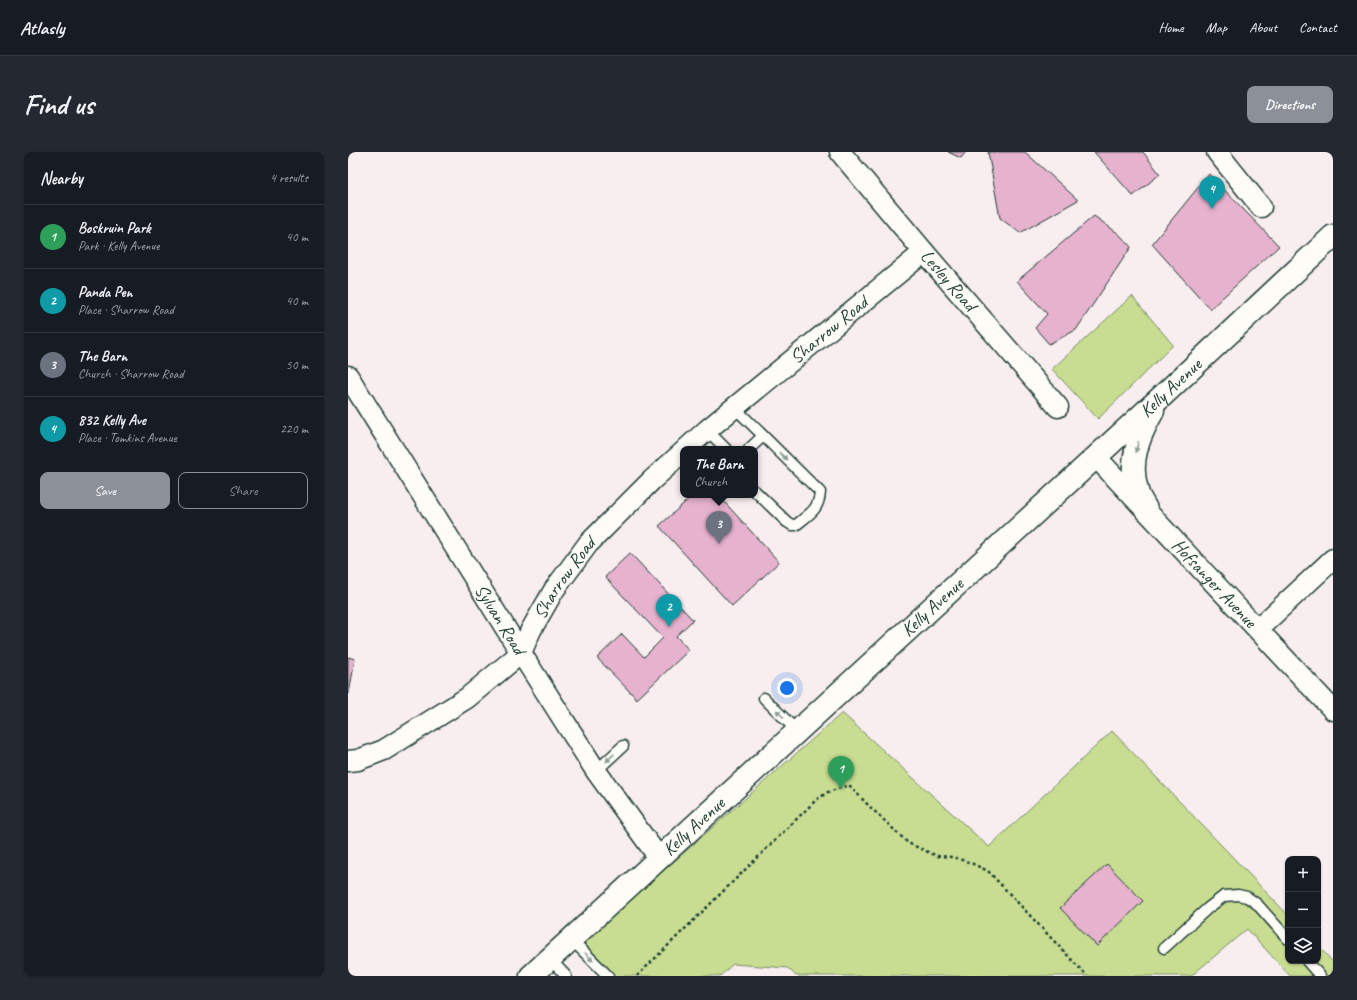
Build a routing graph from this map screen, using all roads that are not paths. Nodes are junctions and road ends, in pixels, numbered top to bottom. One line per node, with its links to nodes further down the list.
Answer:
1 (840, 152): 5 (street, Lesley Road)
2 (1217, 152): 3 (street)
3 (1261, 207)
4 (1333, 236): 7 (street, Kelly Avenue)
5 (924, 252): 8 (street, Sharrow Road); 9 (street, Lesley Road)
6 (348, 376): 21 (street, Sylvan Road)
7 (1159, 400): 16 (street, Kelly Avenue); 18 (street, one-way to 18)
8 (734, 407): 10 (street, Sharrow Road); 11 (lane)
9 (1058, 407)
10 (708, 430): 12 (street, Sharrow Road); 13 (lane)
11 (763, 436): 14 (lane); 17 (lane, one-way to 17)
12 (689, 446)
13 (723, 446)
14 (752, 446)
15 (680, 455): 21 (street, Sharrow Road)
16 (1096, 457): 18 (street, Hofsanger Avenue); 24 (street, Kelly Avenue)
17 (758, 494)
18 (1146, 510): 20 (street, Hofsanger Avenue)
19 (1333, 560): 20 (street)
20 (1258, 629): 23 (street, Hofsanger Avenue)
21 (521, 654): 26 (street, Sharrow Road); 27 (street, Sylvan Road)
22 (764, 698): 24 (lane, one-way to 22)
23 (1333, 710)
24 (797, 731): 28 (street, Kelly Avenue)
25 (623, 746): 27 (lane, one-way to 27)
26 (348, 761)
27 (596, 771): 28 (street, Sylvan Road)
28 (659, 858): 30 (street, Kelly Avenue)
29 (1285, 936): 31 (lane)
30 (571, 939): 32 (street, Kelly Avenue); 36 (lane, one-way to 36)
31 (1164, 948)
32 (550, 959): 34 (street, Kelly Avenue); 35 (lane)
33 (1310, 964): 37 (lane)
34 (531, 976)
35 (566, 976)
36 (608, 976)
37 (1320, 976)

